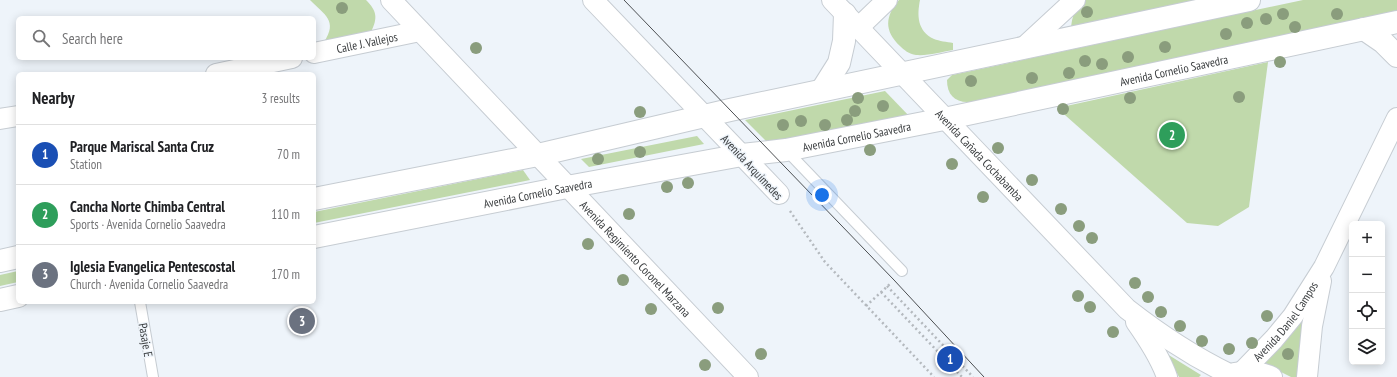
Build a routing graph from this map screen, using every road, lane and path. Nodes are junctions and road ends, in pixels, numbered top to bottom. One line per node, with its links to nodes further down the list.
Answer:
1 (391, 0): 9 (street, Avenida Regimiento Coronel Marzana)
2 (593, 0): 18 (street, Avenida Arquímedes)
3 (887, 0): 6 (street)
4 (1075, 0): 10 (street)
5 (1249, 0): 10 (street)
6 (845, 14): 15 (street, Avenida Cañada Cochabamba); 16 (street)
7 (1397, 22): 8 (street, Avenida Cornelio Saavedra)
8 (1364, 29): 12 (street); 21 (street, Avenida Cornelio Saavedra)
9 (420, 31): 11 (street, Calle J. Vallejos); 23 (street, Avenida Regimiento Coronel Marzana)
10 (1024, 47): 15 (street)
11 (316, 53)
12 (1397, 56)
13 (282, 60): 14 (street)
14 (226, 72)
15 (901, 73): 16 (street); 21 (street, Avenida Cañada Cochabamba)
16 (822, 90): 18 (street)
17 (16, 116): 20 (street)
18 (704, 116): 23 (street); 24 (street, Avenida Arquímedes)
19 (1397, 118): 31 (street, Avenida Daniel Campos)
20 (0, 119)
21 (944, 119): 22 (street, Avenida Cornelio Saavedra); 40 (street, Avenida Cañada Cochabamba)
22 (786, 150): 24 (street, Avenida Cornelio Saavedra); 32 (lane)
23 (538, 155): 25 (street, Avenida Regimiento Coronel Marzana); 27 (street)
24 (742, 155): 25 (street, Avenida Cornelio Saavedra); 26 (street, Avenida Arquímedes)
25 (567, 187): 28 (street, Avenida Cornelio Saavedra); 43 (street, Avenida Regimiento Coronel Marzana)
26 (779, 194): 39 (path, Avenida Arquímedes)
27 (316, 199)
28 (316, 237)
29 (16, 257): 30 (street)
30 (0, 260)
31 (1324, 268): 41 (street, Avenida Daniel Campos); 49 (street, Avenida Daniel Campos)
32 (902, 272)
33 (894, 280): 34 (path)
34 (886, 286): 35 (path); 46 (path)
35 (881, 292): 39 (path); 45 (path)
36 (16, 296): 37 (street)
37 (0, 300)
38 (140, 304): 42 (lane, Pasaje E)
39 (866, 306): 44 (path, Avenida Arquímedes)
40 (1127, 309): 41 (street, Avenida Cañada Cochabamba); 47 (street, Avenida Cañada Cochabamba)
41 (1231, 374): 48 (street)
42 (153, 377)
43 (748, 377)
44 (934, 377)
45 (962, 377)
46 (973, 377)
47 (1167, 377)
48 (1272, 377)
49 (1308, 377)

